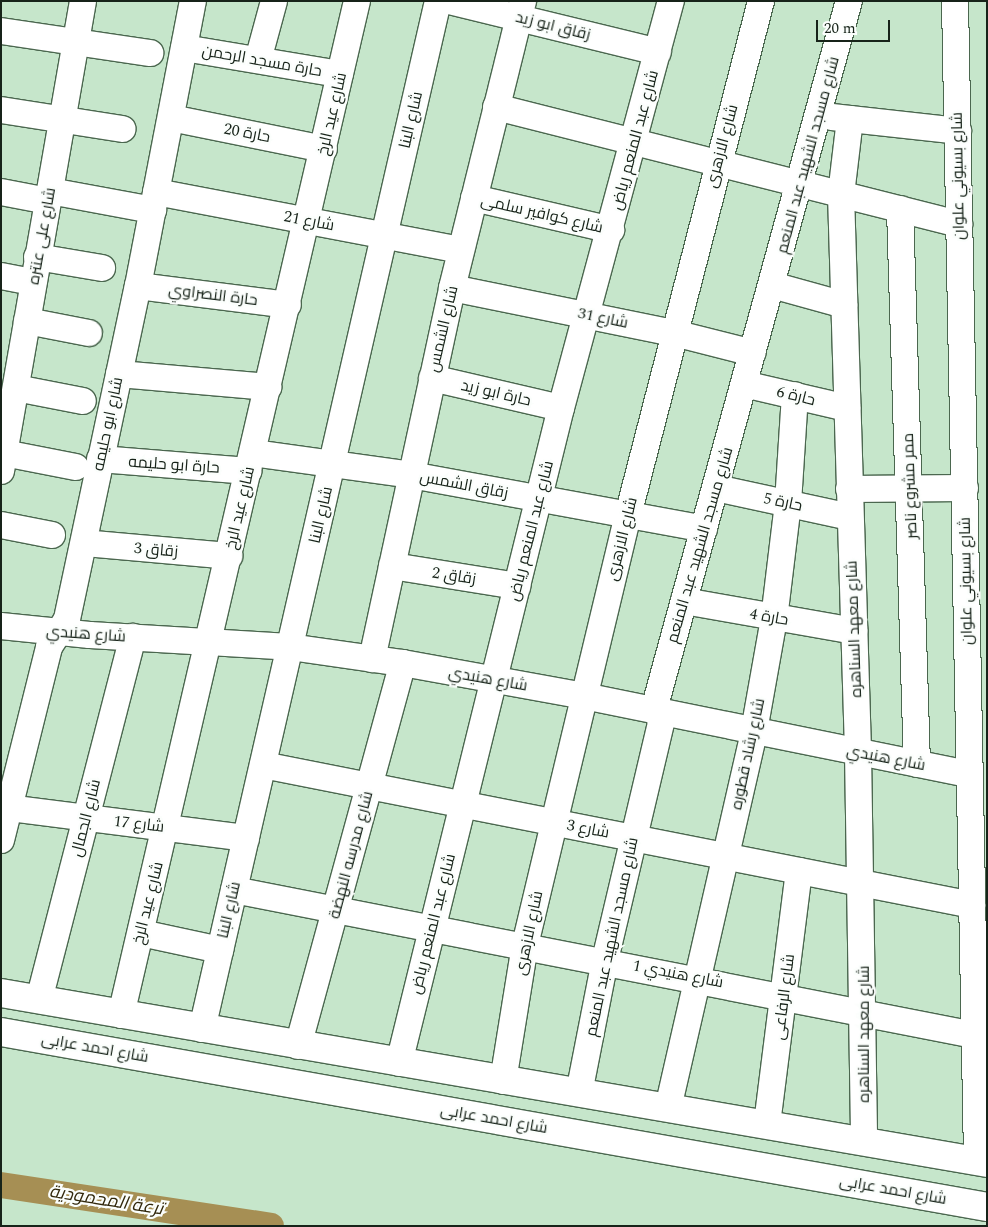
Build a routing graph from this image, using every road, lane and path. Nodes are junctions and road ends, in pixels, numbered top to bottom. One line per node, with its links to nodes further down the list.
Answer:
1 (84, 1): 13 (street, شارع على عنتره)
2 (193, 1): 14 (street, شارع ابو حليمه)
3 (274, 1): 17 (street)
4 (357, 1): 18 (street, شارع عيد الرخ)
5 (438, 1): 40 (street, شارع البنا)
6 (449, 1): 11 (street, زقاق ابو زيد)
7 (671, 1): 15 (street, شارع عبد المنعم رياض)
8 (761, 1): 29 (street, شارع الازهرى)
9 (849, 1): 21 (street, شارع مسجد الشهيد عبد المنعم)
10 (955, 1): 26 (street, شارع بسيوني علوان)
11 (521, 9): 15 (street, زقاق ابو زيد); 19 (street, شارع الشمس)
12 (1, 31): 13 (street)
13 (77, 42): 16 (street); 24 (street, شارع على عنتره)
14 (184, 48): 17 (street, حارة مسجد الرحمن); 22 (street, شارع ابو حليمه)
15 (658, 52): 27 (street, شارع عبد المنعم رياض)
16 (150, 53)
17 (258, 60): 18 (street, حارة مسجد الرحمن)
18 (340, 74): 28 (street, شارع عيد الرخ)
19 (496, 107): 27 (street); 34 (street, شارع الشمس)
20 (1, 110): 24 (street)
21 (818, 116): 23 (street); 30 (street, شارع مسجد الشهيد عبد المنعم)
22 (171, 118): 28 (street, حارة 20); 35 (street, شارع ابو حليمه)
23 (850, 119): 26 (street); 32 (street, شارع معهد السناهره)
24 (64, 120): 25 (street); 33 (street, شارع على عنتره)
25 (123, 129)
26 (958, 131): 38 (street, شارع بسيوني علوان)
27 (634, 141): 29 (street); 39 (street, شارع عبد المنعم رياض)
28 (324, 149): 37 (street, شارع عيد الرخ)
29 (717, 162): 30 (street); 53 (street, شارع الازهرى)
30 (800, 183): 32 (street); 45 (street, شارع مسجد الشهيد عبد المنعم)
31 (1, 192): 33 (street, شارع 21)
32 (841, 194): 36 (street); 49 (street, شارع معهد السناهره)
33 (49, 196): 35 (street, شارع 21); 43 (street, شارع على عنتره)
34 (474, 198): 39 (street, شارع كوافير سلمى); 41 (street, شارع الشمس)
35 (154, 201): 37 (street, شارع 21); 46 (street, شارع ابو حليمه)
36 (900, 209): 38 (street); 73 (street, ممر مشروع ناصر)
37 (308, 221): 40 (street, شارع 21); 48 (street, شارع عيد الرخ)
38 (959, 224): 74 (street, شارع بسيوني علوان)
39 (611, 230): 50 (street, شارع عبد المنعم رياض)
40 (384, 236): 41 (street, شارع 21); 69 (street, شارع البنا)
41 (461, 250): 47 (street, شارع الشمس)
42 (102, 268): 43 (street)
43 (35, 269): 44 (street); 51 (street, شارع على عنتره)
44 (1, 276)
45 (772, 285): 49 (street); 54 (street, شارع مسجد الشهيد عبد المنعم)
46 (138, 286): 48 (street, حارة النصراوي); 56 (street, شارع ابو حليمه)
47 (452, 288): 50 (street, شارع 31); 57 (street, شارع الشمس)
48 (288, 305): 59 (street, شارع عيد الرخ)
49 (844, 305): 64 (street, شارع معهد السناهره)
50 (588, 315): 53 (street, شارع 31); 63 (street, شارع عبد المنعم رياض)
51 (27, 322): 52 (street); 55 (street, شارع على عنتره)
52 (88, 332)
53 (674, 333): 54 (street, شارع 31); 78 (street, شارع الازهرى)
54 (753, 353): 58 (street, شارع مسجد الشهيد عبد المنعم)
55 (11, 355): 60 (street, شارع على عنتره)
56 (119, 374): 59 (street); 66 (street, شارع ابو حليمه)
57 (432, 378): 63 (street, حارة ابو زيد); 71 (street, شارع الشمس)
58 (744, 384): 61 (street, حارة 6); 72 (street, شارع مسجد الشهيد عبد المنعم)
59 (268, 387): 68 (street, شارع عيد الرخ)
60 (16, 388): 62 (street); 65 (street, شارع على عنتره)
61 (795, 396): 64 (street, حارة 6); 77 (street, شارع رشاد قطوره)
62 (83, 401)
63 (561, 408): 76 (street, شارع عبد المنعم رياض)
64 (847, 408): 75 (street, شارع معهد السناهره)
65 (5, 426): 67 (street, شارع على عنتره)
66 (100, 459): 68 (street, حارة ابو حليمه); 83 (street, شارع ابو حليمه)
67 (3, 462): 70 (street)
68 (251, 462): 69 (street, زقاق الشمس); 84 (street, شارع عيد الرخ)
69 (332, 464): 71 (street, زقاق الشمس); 94 (street, شارع البنا)
70 (76, 467)
71 (411, 475): 76 (street, زقاق الشمس); 85 (street, شارع الشمس)
72 (716, 488): 77 (street, حارة 5); 81 (street, شارع مسجد الشهيد عبد المنعم)
73 (911, 488): 74 (street); 75 (street); 102 (street, ممر مشروع ناصر)
74 (965, 488): 104 (street, شارع بسيوني علوان)
75 (849, 489): 79 (street, شارع معهد السناهره)
76 (539, 499): 78 (street, زقاق الشمس); 86 (street, شارع عبد المنعم رياض)
77 (788, 503): 79 (street, حارة 5); 88 (street, شارع رشاد قطوره)
78 (628, 515): 81 (street, زقاق الشمس); 98 (street, شارع الازهرى)
79 (850, 517): 90 (street, شارع معهد السناهره)
80 (1, 526): 82 (street)
81 (704, 530): 87 (street, شارع مسجد الشهيد عبد المنعم)
82 (52, 535)
83 (84, 543): 84 (street, زقاق 3); 91 (street, شارع ابو حليمه)
84 (229, 556): 93 (street, شارع عيد الرخ)
85 (392, 566): 86 (street, زقاق 2); 95 (street, شارع الشمس)
86 (517, 586): 97 (street, شارع عبد المنعم رياض)
87 (684, 601): 88 (street, حارة 4); 99 (street, شارع مسجد الشهيد عبد المنعم)
88 (774, 619): 90 (street, حارة 4); 100 (street, شارع رشاد قطوره)
89 (1, 626): 91 (street, شارع هنيدي)
90 (854, 631): 101 (street, شارع معهد السناهره)
91 (58, 632): 92 (street, شارع هنيدي); 107 (street, شارع ابو حليمه)
92 (133, 637): 93 (street, شارع هنيدي); 108 (street, شارع الجمال)
93 (210, 640): 94 (street, شارع هنيدي); 110 (street, شارع عيد الرخ)
94 (290, 648): 95 (street, شارع هنيدي); 103 (street, شارع البنا)
95 (372, 659): 96 (street, شارع هنيدي)
96 (402, 664): 97 (street, شارع هنيدي); 105 (street, شارع مدرسه النهضة)
97 (494, 680): 98 (street, شارع هنيدي); 106 (street, شارع عبد المنعم رياض)
98 (584, 696): 99 (street, شارع هنيدي); 109 (street, شارع الازهرى)
99 (659, 712): 100 (street, شارع هنيدي); 112 (street, شارع مسجد الشهيد عبد المنعم)
100 (754, 731): 101 (street, شارع هنيدي); 114 (street, شارع رشاد قطوره)
101 (858, 752): 102 (street, شارع هنيدي); 116 (street, شارع معهد السناهره)
102 (917, 764): 104 (street, شارع هنيدي)
103 (263, 765): 105 (street, شارع 3); 111 (street, شارع البنا)
104 (969, 774): 118 (street, شارع بسيوني علوان)
105 (369, 786): 106 (street, شارع 3); 119 (street, شارع مدرسه النهضة)
106 (463, 804): 109 (street, شارع 3); 120 (street, شارع عبد المنعم رياض)
107 (6, 808): 108 (street, شارع 17); 113 (street, شارع ابو حليمه)
108 (86, 818): 110 (street, شارع 17); 128 (street, شارع الجمال)
109 (554, 822): 112 (street, شارع 3); 122 (street, شارع الازهرى)
110 (166, 828): 111 (street, شارع 17); 121 (street, شارع عيد الرخ)
111 (246, 838): 117 (street, شارع البنا)
112 (634, 839): 114 (street, شارع 3); 124 (street, شارع مسجد الشهيد عبد المنعم)
113 (1, 840)
114 (726, 856): 115 (street, شارع 3); 125 (street, شارع رشاد قطوره)
115 (799, 871): 116 (street, شارع 3); 127 (street, شارع الرفاعى)
116 (862, 883): 118 (street, شارع 3); 129 (street, شارع معهد السناهره)
117 (234, 890): 119 (street, شارع هنيدي 1); 123 (street, شارع البنا)
118 (972, 905): 133 (street, شارع بسيوني علوان)
119 (336, 909): 120 (street, شارع هنيدي 1); 134 (street, شارع مدرسه النهضة)
120 (432, 930): 122 (street, شارع هنيدي 1); 135 (street, شارع عبد المنعم رياض)
121 (141, 933): 123 (street); 130 (street, شارع عيد الرخ)
122 (525, 945): 124 (street, شارع هنيدي 1); 136 (street, شارع الازهرى)
123 (220, 950): 131 (street, شارع البنا)
124 (606, 960): 125 (street, شارع هنيدي 1); 137 (street, شارع مسجد الشهيد عبد المنعم)
125 (698, 978): 127 (street, شارع هنيدي 1); 138 (street, شارع رشاد قطوره)
126 (1, 993): 128 (main road)
127 (786, 996): 129 (street, شارع هنيدي 1); 139 (street, شارع الرفاعى)
128 (39, 1000): 130 (main road)
129 (864, 1012): 133 (street, شارع هنيدي 1); 140 (street, شارع معهد السناهره)
130 (122, 1014): 131 (main road)
131 (202, 1028): 134 (main road)
132 (1, 1032): 142 (main road, شارع احمد عرابى)
133 (974, 1035): 141 (street, شارع بسيوني علوان)
134 (298, 1046): 135 (main road)
135 (399, 1063): 136 (main road)
136 (503, 1081): 137 (main road)
137 (579, 1094): 138 (main road)
138 (668, 1108): 139 (main road)
139 (767, 1124): 140 (main road)
140 (864, 1140): 141 (main road)
141 (982, 1162)
142 (987, 1207)

